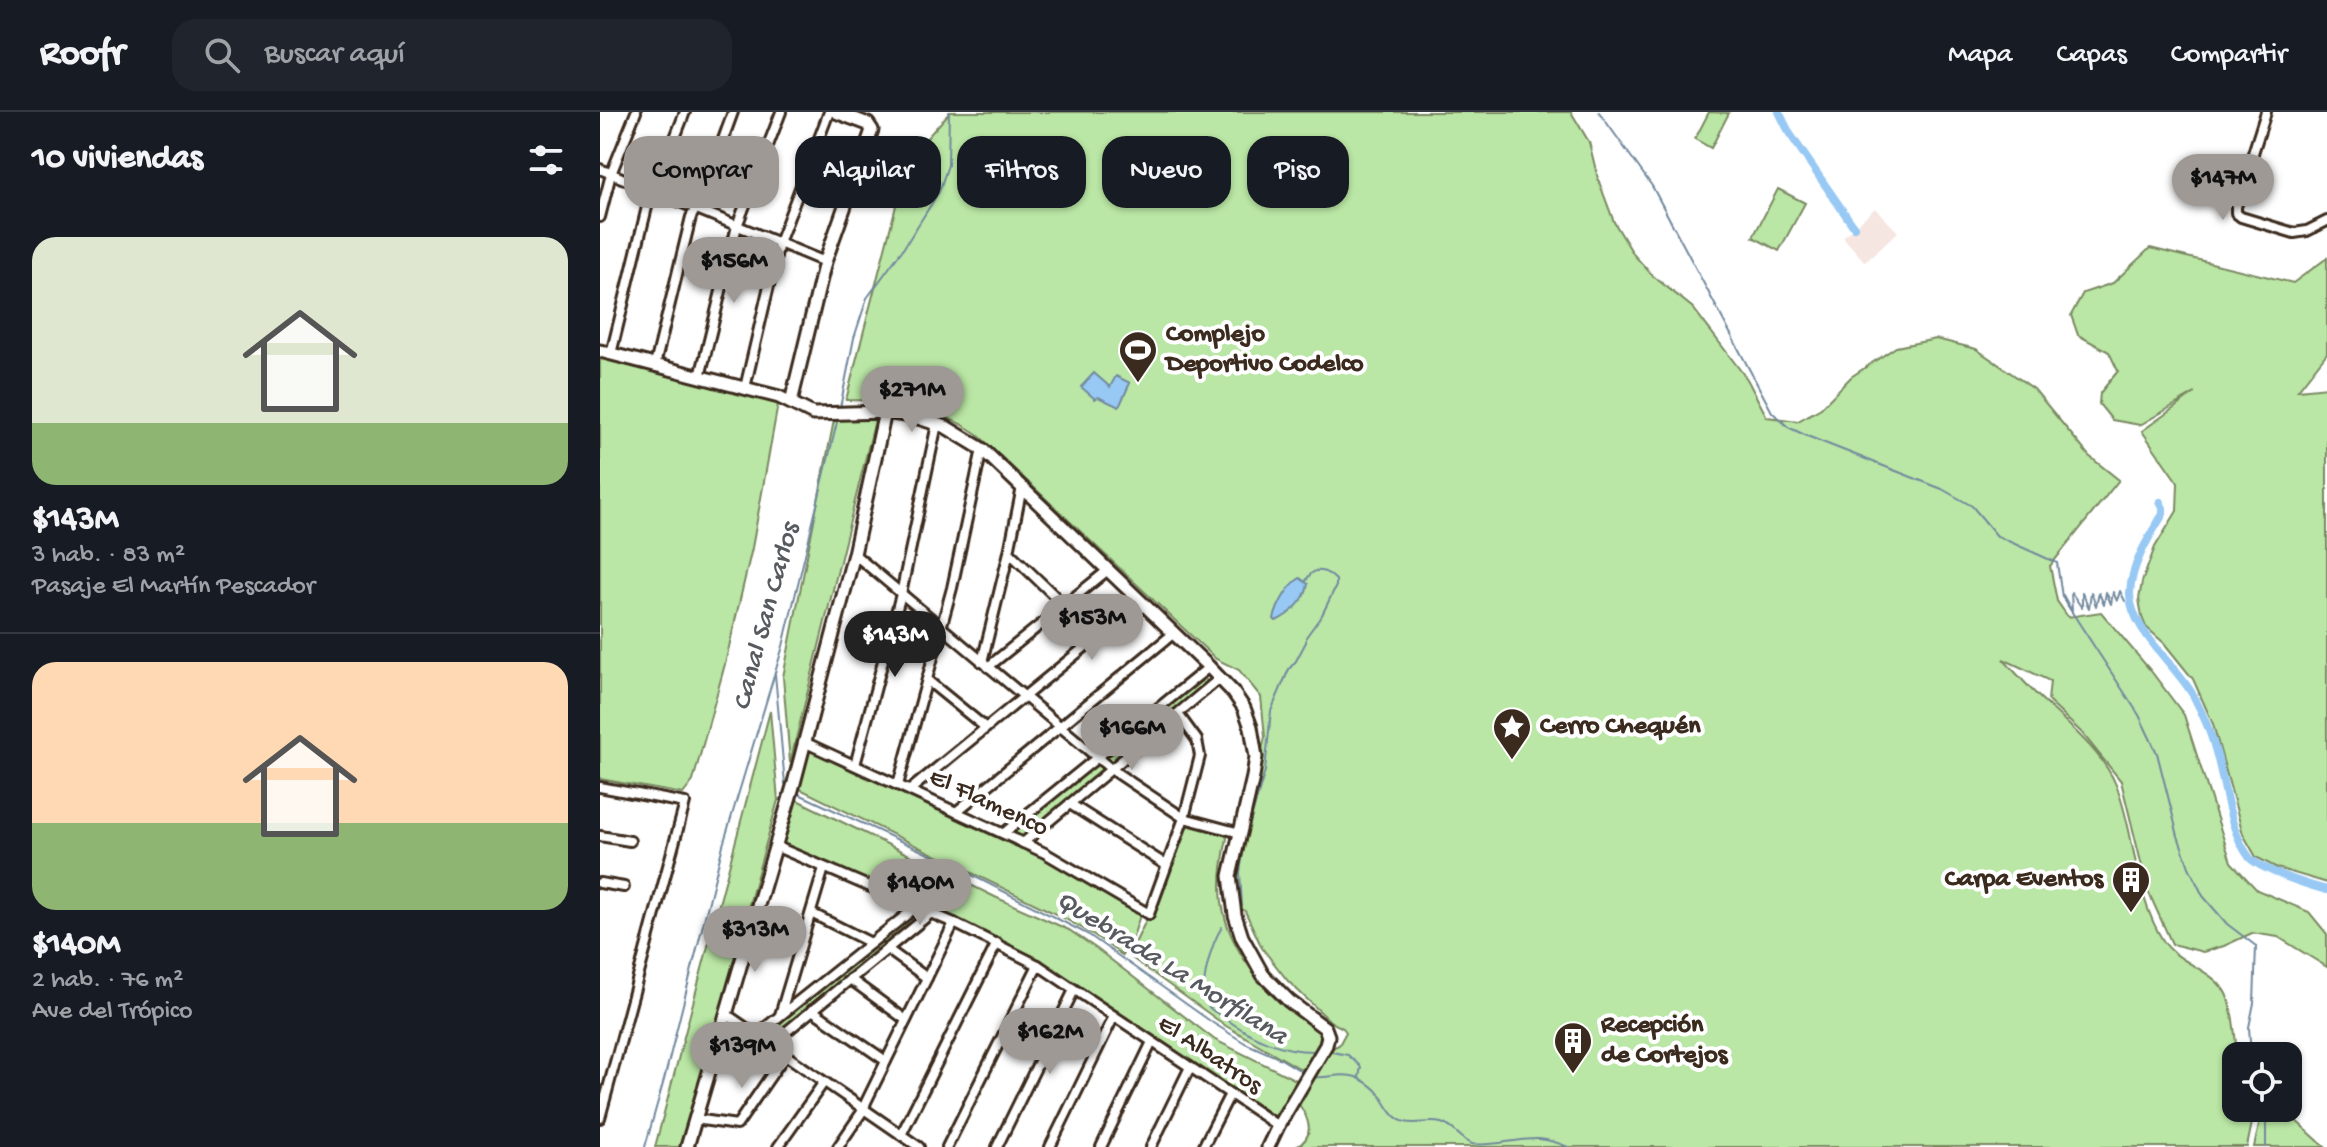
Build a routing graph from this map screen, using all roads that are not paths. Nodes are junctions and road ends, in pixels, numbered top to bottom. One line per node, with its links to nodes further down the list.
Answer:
1 (636, 112): 10 (street)
2 (685, 112): 8 (street)
3 (733, 112): 13 (street)
4 (781, 112): 16 (street)
5 (829, 112): 17 (street)
6 (836, 112): 18 (street)
7 (2266, 112): 15 (street)
8 (675, 136)
9 (600, 169): 10 (street)
10 (611, 174): 11 (street); 14 (street)
11 (624, 179)
12 (646, 208): 19 (street)
13 (696, 209): 16 (street); 20 (street)
14 (600, 217)
15 (2327, 221)
16 (737, 226): 17 (street); 21 (street)
17 (779, 243): 18 (street); 22 (street)
18 (825, 262): 23 (street)
19 (605, 353): 20 (street)
20 (655, 365): 21 (street)
21 (700, 377): 22 (street)
22 (745, 388): 23 (street)
23 (791, 402): 24 (street)
24 (885, 412): 25 (street); 29 (street)
25 (937, 424): 26 (street); 31 (street)
26 (982, 449): 27 (street); 34 (street)
27 (1022, 487): 28 (street); 30 (street)
28 (1009, 552): 33 (street); 36 (street)
29 (854, 554): 31 (street); 44 (street)
30 (1108, 570): 32 (street); 33 (street)
31 (901, 594): 34 (street); 46 (street)
32 (1141, 601): 35 (street); 40 (street)
33 (1064, 605): 36 (street)
34 (941, 628): 36 (street); 39 (street)
35 (1174, 633): 37 (street); 42 (street)
36 (985, 665): 40 (street)
37 (1209, 667): 38 (street); 45 (street)
38 (1220, 678): 41 (street); 55 (street)
39 (927, 680): 43 (street); 48 (street)
40 (1024, 697): 42 (street); 43 (street)
41 (1178, 714): 47 (street); 53 (street)
42 (1059, 727): 45 (street); 52 (street)
43 (986, 728): 50 (street)
44 (804, 742): 46 (street, El Flamenco); 59 (street)
45 (1096, 759): 47 (street); 54 (street)
46 (855, 765): 48 (street, El Flamenco)
47 (1111, 769): 51 (street); 53 (street)
48 (898, 785): 50 (street, El Flamenco)
49 (600, 787): 89 (street)
50 (910, 790): 52 (street, El Flamenco)
51 (1070, 804): 58 (street); 60 (street)
52 (956, 812): 54 (street, El Flamenco)
53 (1184, 818): 55 (street); 60 (street)
54 (1004, 833): 58 (street, El Flamenco)
55 (1240, 833): 91 (street)
56 (600, 836): 57 (street)
57 (630, 841)
58 (1023, 843): 60 (street, El Flamenco)
59 (775, 846): 61 (street, El Albatros); 76 (street)
60 (1166, 865)
61 (824, 868): 64 (street, El Albatros); 65 (street)
62 (600, 883): 63 (street)
63 (624, 887)
64 (915, 908): 66 (street, El Albatros); 68 (street)
65 (811, 913): 68 (street); 77 (street)
66 (930, 914): 67 (street, El Albatros); 70 (street)
67 (954, 923): 69 (street, El Albatros); 72 (street)
68 (871, 943): 77 (street)
69 (997, 943): 71 (street, El Albatros); 92 (street)
70 (887, 949): 72 (street); 73 (street)
71 (1038, 965): 74 (street, El Albatros); 97 (street)
72 (927, 978): 79 (street)
73 (850, 979): 75 (street); 79 (street)
74 (1074, 990): 78 (street, El Albatros); 98 (street)
75 (812, 1010): 82 (street); 84 (street)
76 (726, 1014): 80 (street); 90 (street)
77 (780, 1016): 80 (street)
78 (1114, 1016): 81 (street, El Albatros); 99 (street)
79 (906, 1020): 84 (street)
80 (756, 1035): 82 (street)
81 (1152, 1042): 85 (street, El Albatros); 100 (street)
82 (770, 1045): 83 (street)
83 (785, 1055): 86 (street); 90 (street)
84 (886, 1061): 88 (street)
85 (1190, 1067): 87 (street, El Albatros); 101 (street)
86 (824, 1082): 88 (street); 94 (street)
87 (1230, 1094): 91 (street, El Albatros); 102 (street)
88 (864, 1109): 92 (street); 95 (street)
89 (600, 1118)
90 (695, 1119): 93 (street)
91 (1278, 1126): 103 (street)
92 (901, 1135): 96 (street)
93 (687, 1147)
94 (778, 1147)
95 (838, 1147)
96 (919, 1147)
97 (947, 1147)
98 (997, 1147)
99 (1050, 1147)
100 (1101, 1147)
101 (1151, 1147)
102 (1203, 1147)
103 (1268, 1147)

